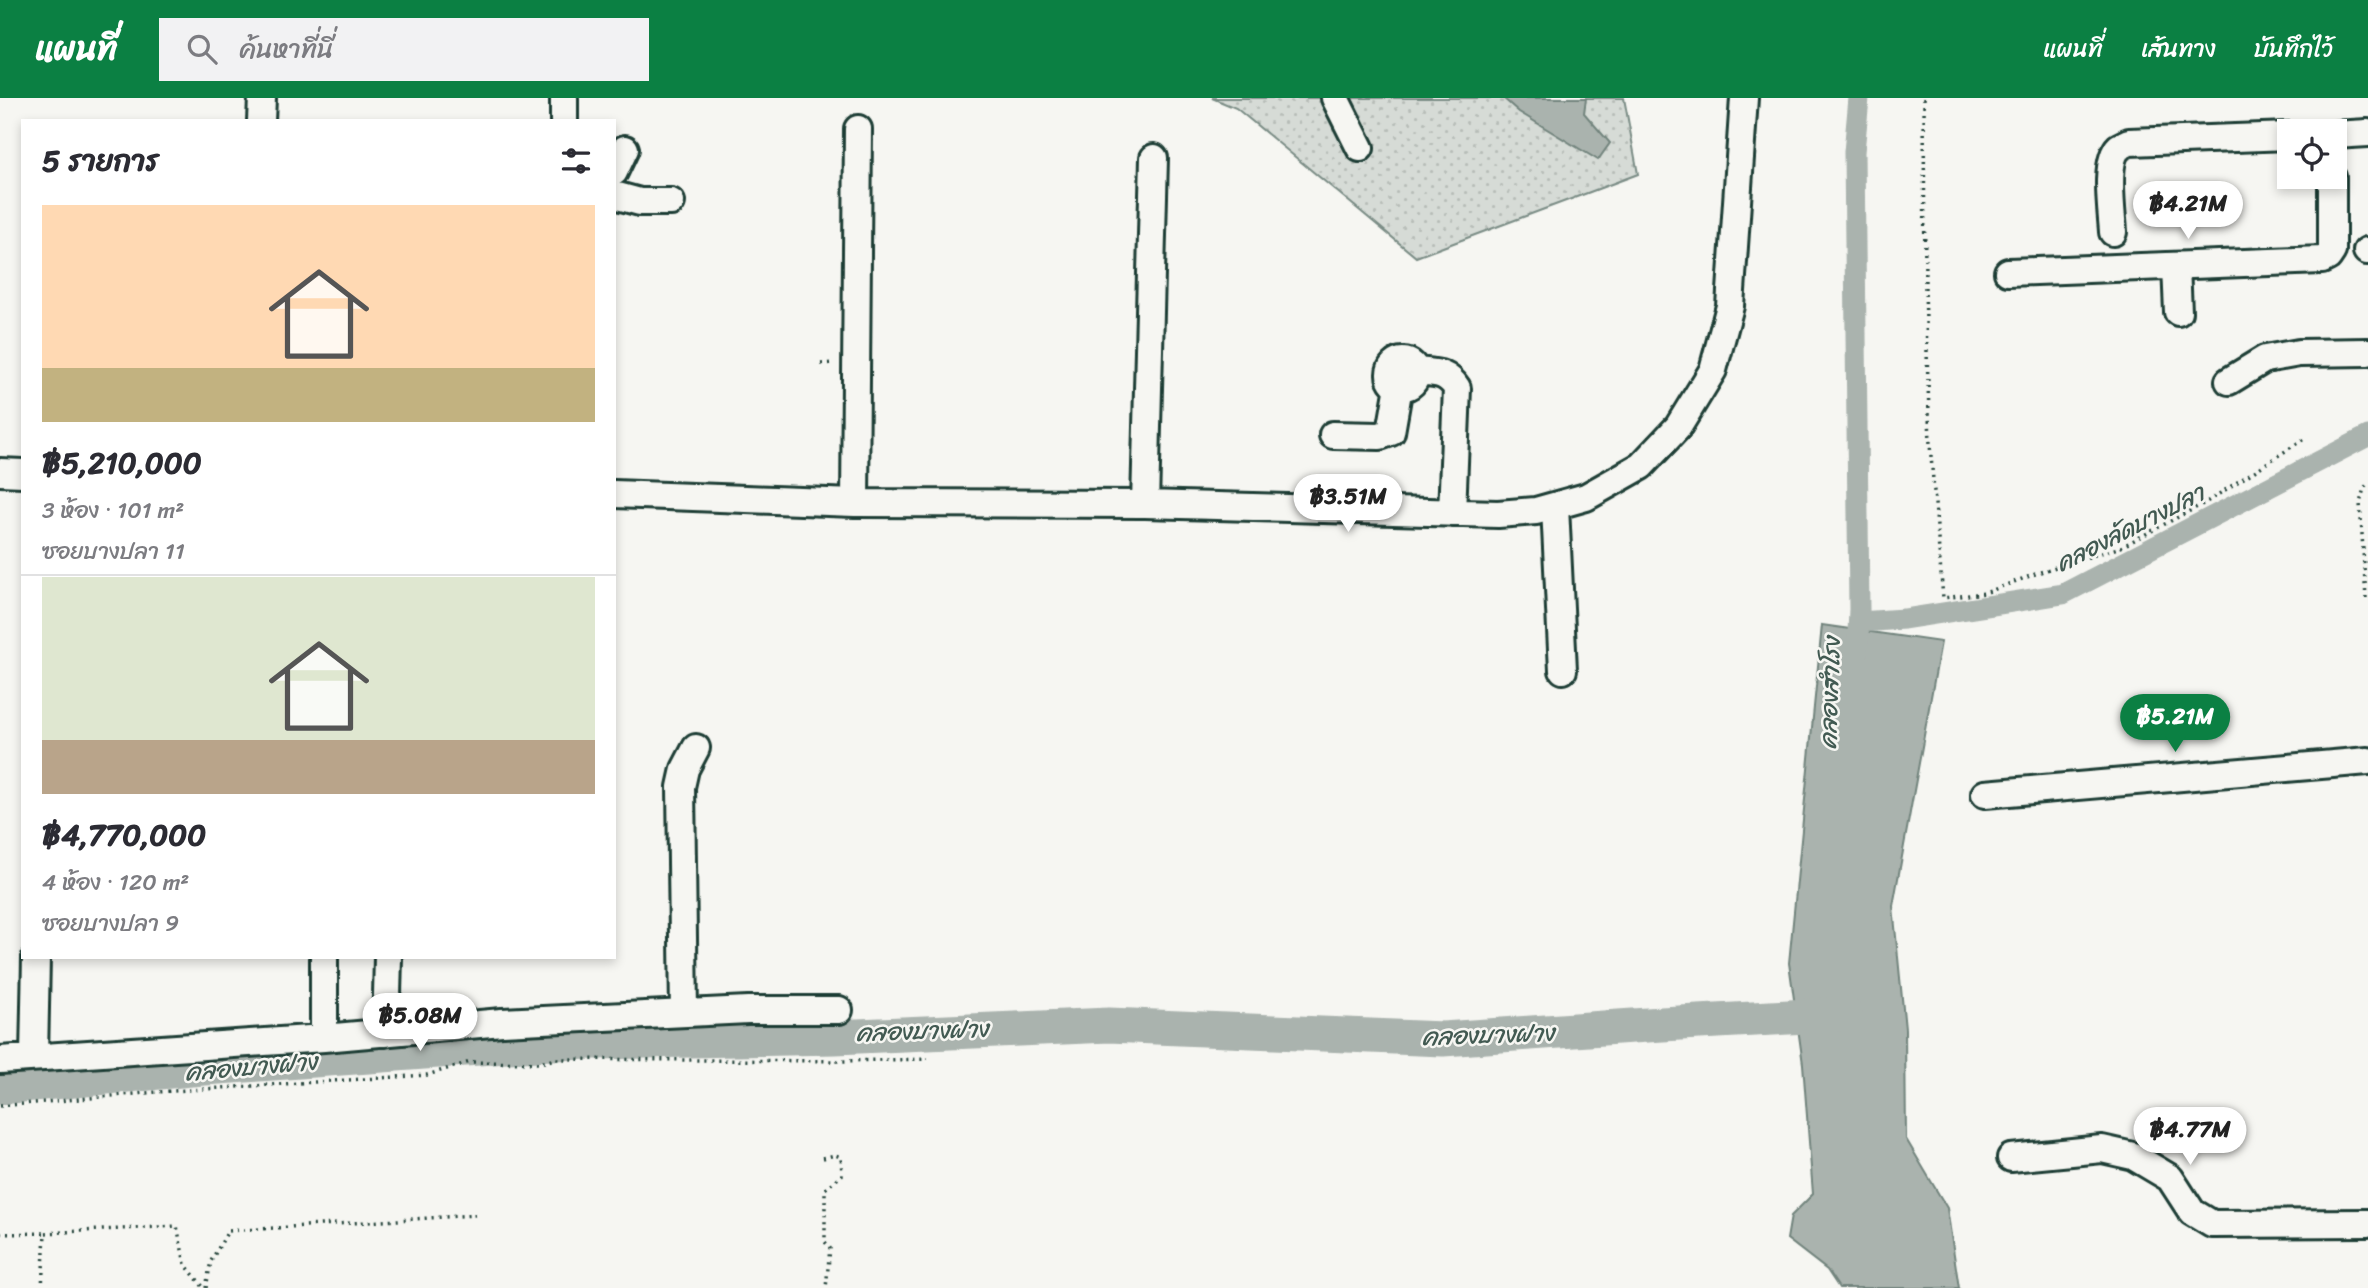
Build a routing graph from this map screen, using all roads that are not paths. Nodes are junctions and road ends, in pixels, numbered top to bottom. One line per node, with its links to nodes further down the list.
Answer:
1 (262, 98): 5 (street)
2 (564, 98): 6 (street)
3 (1335, 98): 11 (street)
4 (1744, 98): 28 (street)
5 (261, 119)
6 (564, 119)
7 (858, 129): 26 (street)
8 (2368, 133): 9 (street)
9 (2347, 134)
10 (2277, 136): 16 (street)
11 (1360, 148)
12 (1154, 158): 27 (street)
13 (2332, 189): 17 (street)
14 (616, 196): 15 (street)
15 (671, 202)
16 (2113, 232)
17 (2176, 265): 18 (street); 19 (street)
18 (2008, 272)
19 (2178, 312)
20 (2368, 352): 21 (street)
21 (2229, 381)
22 (1333, 435): 29 (street)
23 (0, 472): 24 (street)
24 (21, 472)
25 (616, 494): 26 (street)
26 (855, 503): 27 (street)
27 (1145, 504): 29 (street)
28 (1555, 507): 29 (street); 30 (street)
29 (1452, 513)
30 (1563, 670)
31 (696, 748): 38 (street)
32 (2368, 761): 33 (street)
33 (1985, 794)
34 (36, 959): 41 (street)
35 (324, 959): 40 (street)
36 (388, 959): 39 (street)
37 (839, 1010): 38 (street)
38 (684, 1013): 39 (street)
39 (386, 1033): 40 (street)
40 (324, 1038): 41 (street)
41 (34, 1057): 42 (street)
42 (0, 1060)
43 (2011, 1158): 44 (street)
44 (2368, 1223)

